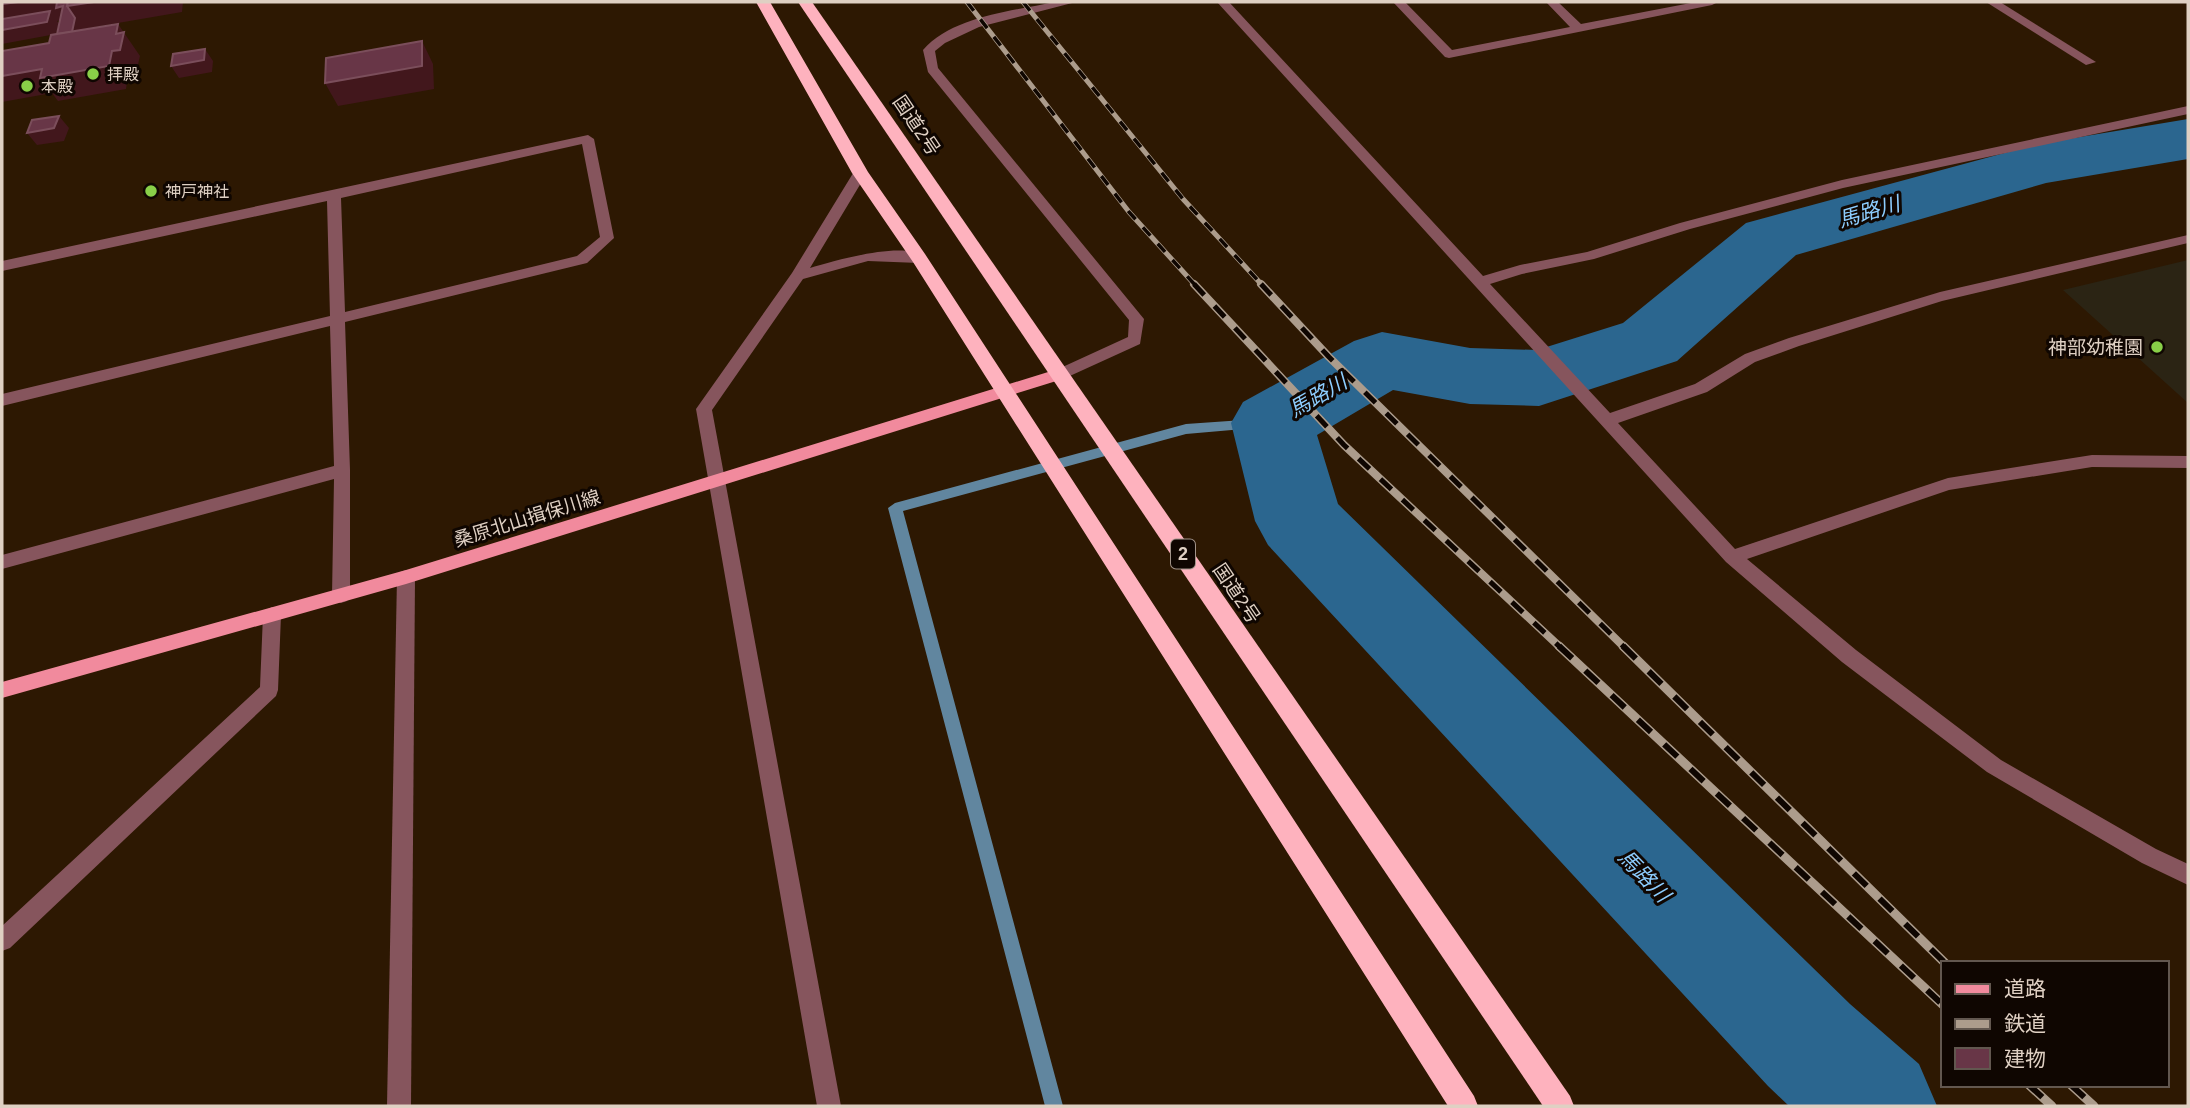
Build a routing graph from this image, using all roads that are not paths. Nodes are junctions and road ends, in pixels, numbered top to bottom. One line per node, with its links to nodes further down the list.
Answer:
1 (763, 2): 12 (highway)
2 (805, 2): 20 (highway, 国道2号 / 2)
3 (1070, 2): 20 (street)
4 (1223, 2): 18 (street)
5 (1399, 2): 9 (street)
6 (1552, 2): 9 (street)
7 (1712, 2): 9 (street)
8 (1992, 2): 10 (street)
9 (1579, 29)
10 (2090, 62)
11 (2188, 110): 18 (street)
12 (860, 173): 15 (highway); 17 (street)
13 (334, 195): 16 (street); 19 (street); 19 (street)
14 (2188, 239): 23 (street)
15 (919, 258): 17 (street); 21 (highway)
16 (2, 265)
17 (798, 276): 26 (street)
18 (1487, 288): 23 (street)
19 (337, 317): 22 (street); 25 (street)
20 (1061, 374): 21 (main road, 桑原北山揖保川線); 38 (highway, 国道2号 / 2)
21 (1006, 393): 26 (main road, 桑原北山揖保川線); 37 (highway)
22 (2, 400)
23 (1608, 420): 27 (street)
24 (2188, 463): 27 (street)
25 (342, 470): 28 (street); 30 (street)
26 (719, 482): 29 (main road, 桑原北山揖保川線); 36 (street)
27 (1732, 557): 33 (street)
28 (2, 562)
29 (406, 577): 30 (main road, 桑原北山揖保川線); 35 (street)
30 (341, 596): 31 (main road, 桑原北山揖保川線)
31 (272, 615): 32 (main road, 桑原北山揖保川線); 34 (street)
32 (2, 690)
33 (2188, 876)
34 (2, 940)
35 (398, 1106)
36 (829, 1106)
37 (1464, 1106)
38 (1560, 1106)

